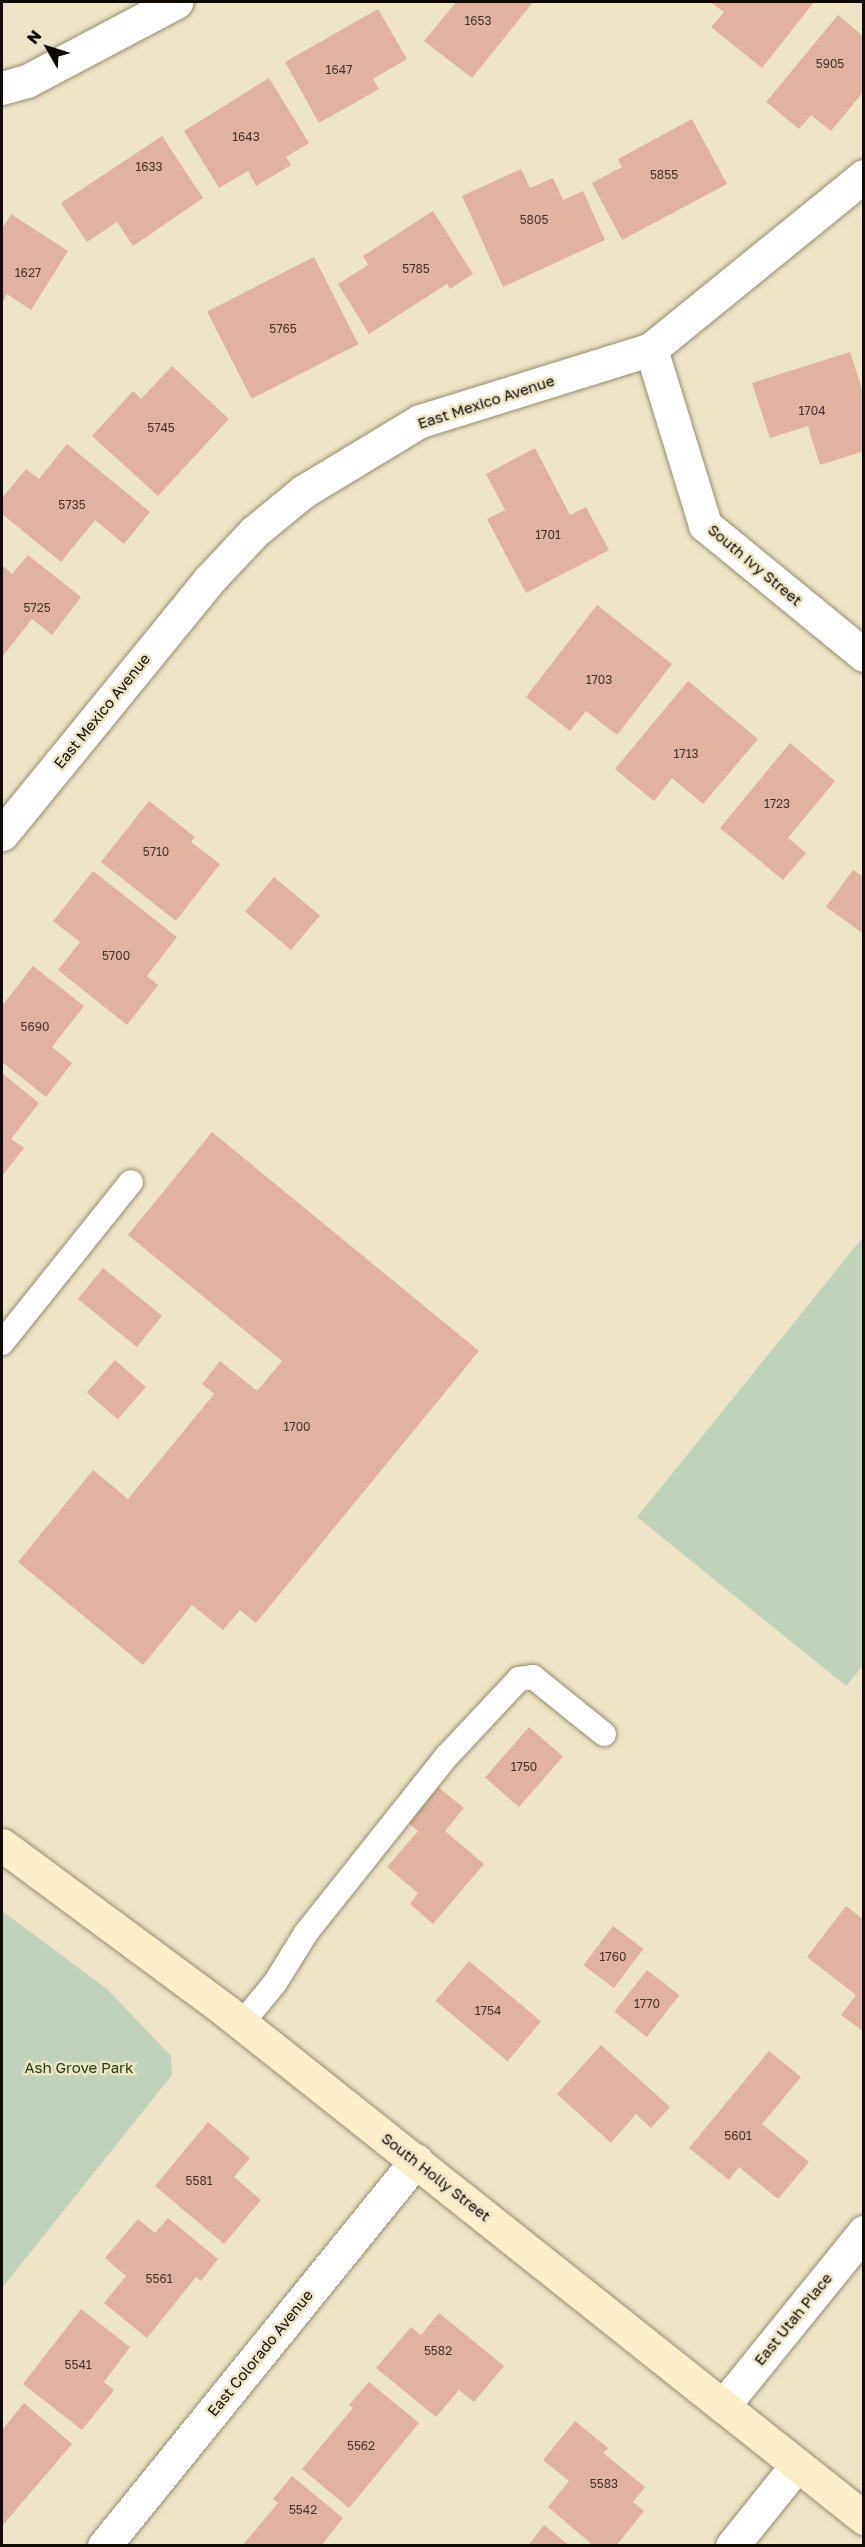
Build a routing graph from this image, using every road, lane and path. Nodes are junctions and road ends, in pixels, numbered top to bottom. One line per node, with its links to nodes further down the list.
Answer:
1 (176, 2): 2 (street)
2 (2, 88)
3 (864, 176): 4 (street, East Mexico Avenue)
4 (651, 348): 5 (street, South Ivy Street); 6 (street, East Mexico Avenue)
5 (864, 655)
6 (2, 834)
7 (131, 1182): 8 (lane)
8 (2, 1343)
9 (604, 1734): 11 (lane)
10 (2, 1845): 11 (main road, South Holly Street)
11 (242, 2023): 12 (main road, South Holly Street)
12 (416, 2161): 14 (main road, South Holly Street); 17 (street, East Colorado Avenue)
13 (864, 2232): 14 (street, East Utah Place)
14 (723, 2406): 15 (main road, South Holly Street)
15 (797, 2465): 16 (main road, South Holly Street); 18 (street)
16 (864, 2518)
17 (104, 2546)
18 (732, 2546)

